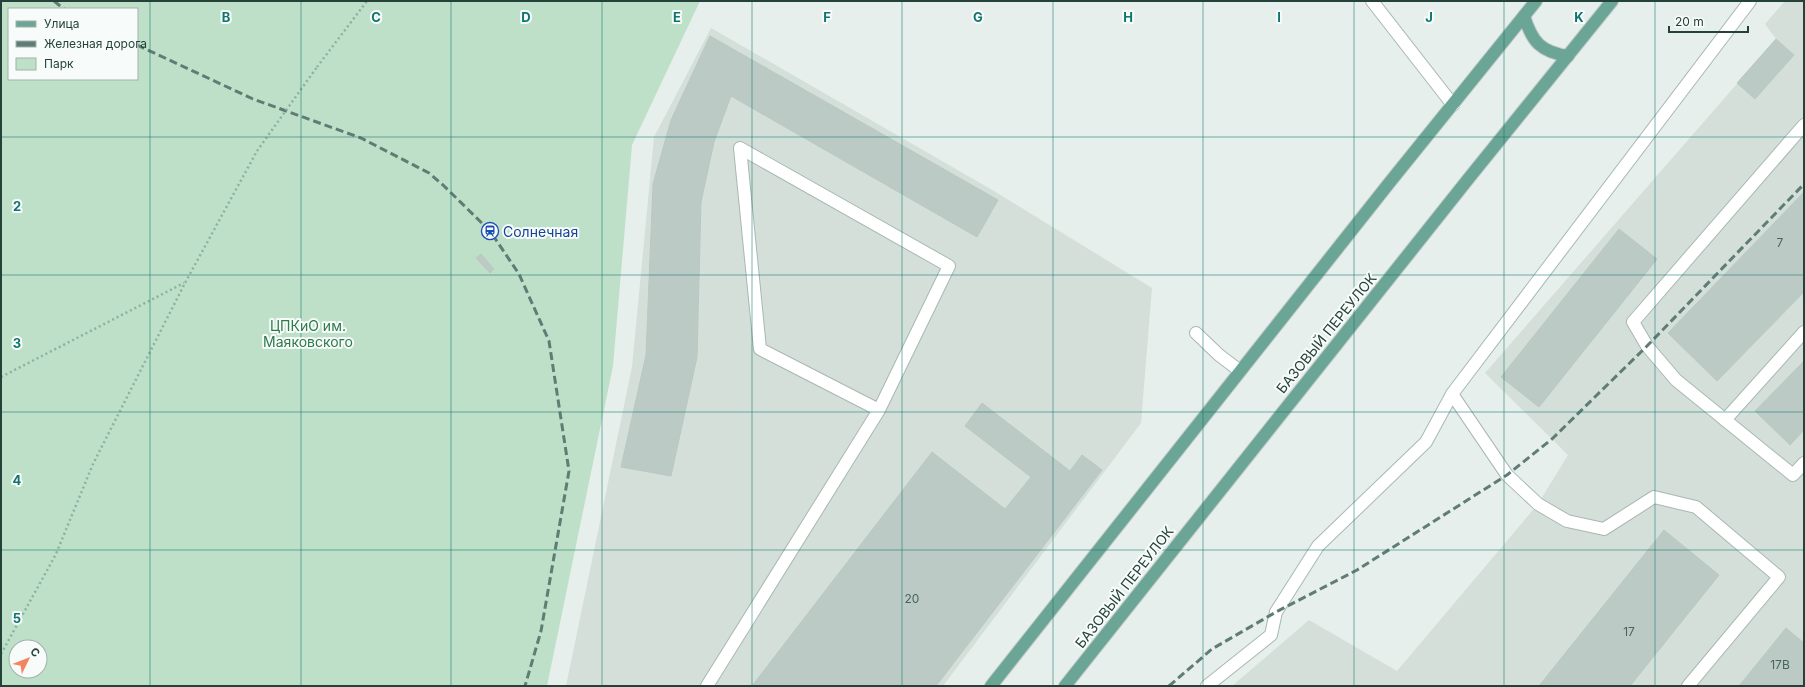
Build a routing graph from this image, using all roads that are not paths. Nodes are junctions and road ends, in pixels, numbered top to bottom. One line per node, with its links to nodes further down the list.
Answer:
1 (1372, 1): 7 (street)
2 (1536, 1): 5 (main road)
3 (1612, 1): 6 (main road, БАЗОВЫЙ ПЕРЕУЛОК)
4 (1750, 1): 12 (street)
5 (1524, 16): 6 (main road); 7 (main road)
6 (1568, 56): 18 (main road, БАЗОВЫЙ ПЕРЕУЛОК)
7 (1453, 105): 11 (main road)
8 (1804, 125): 14 (street)
9 (1196, 332): 11 (street)
10 (1804, 332): 14 (street)
11 (1240, 371): 17 (main road)
12 (1452, 394): 19 (street); 20 (street)
13 (879, 410): 13 (street); 16 (street)
14 (1725, 420): 15 (street)
15 (1804, 463)
16 (707, 686)
17 (991, 686)
18 (1065, 686)
19 (1208, 686)
20 (1688, 686)

